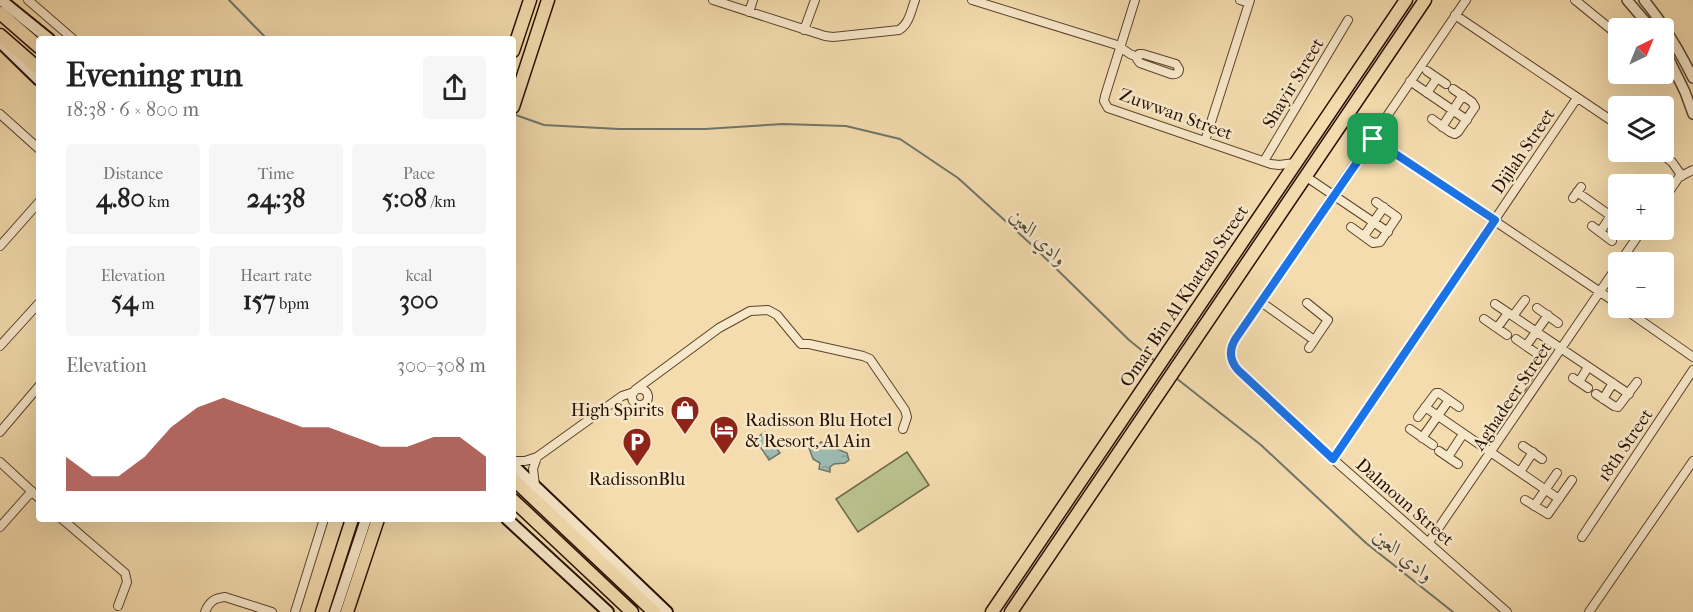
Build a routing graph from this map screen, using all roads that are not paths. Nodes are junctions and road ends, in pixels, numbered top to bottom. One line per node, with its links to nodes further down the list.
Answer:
1 (1, 0): 27 (main road)
2 (28, 0): 28 (street)
3 (530, 0): 31 (main road)
4 (548, 0): 44 (main road)
5 (713, 0): 20 (street)
6 (753, 0): 20 (street)
7 (815, 0): 25 (street)
8 (915, 0): 25 (street)
9 (972, 0): 33 (street)
10 (1135, 0): 33 (street, Zuwwan Street)
11 (1240, 0): 18 (street)
12 (1406, 0): 58 (main road, Omar Bin Al Khattab Street)
13 (1425, 0): 60 (main road, Omar Bin Al Khattab Street)
14 (1466, 0): 21 (street, Dalmoun Street)
15 (1575, 0): 24 (street)
16 (1627, 0): 22 (street)
17 (1644, 0): 40 (street)
18 (1250, 2): 54 (street)
19 (0, 12): 30 (main road); 32 (main road)
20 (749, 12): 25 (street)
21 (1455, 15): 41 (street, Dalmoun Street); 45 (street)
22 (1642, 18)
23 (1348, 20): 57 (street, Shayir Street)
24 (1608, 27)
25 (804, 30)
26 (0, 35): 35 (main road)
27 (45, 36)
28 (70, 36)
29 (0, 41): 38 (main road)
30 (36, 41)
31 (516, 43)
32 (36, 45)
33 (1121, 47): 34 (street); 54 (street, Zuwwan Street)
34 (1137, 57): 34 (street)
35 (36, 66)
36 (1427, 70): 39 (street)
37 (1674, 70): 48 (street)
38 (36, 77)
39 (1437, 78): 42 (street); 43 (street)
40 (1693, 78)
41 (1410, 81): 42 (street); 53 (street, Dalmoun Street)
42 (1427, 93): 46 (street)
43 (1463, 95): 46 (street); 51 (street)
44 (516, 97)
45 (1577, 98): 49 (street); 70 (street, Dijlah Street)
46 (1453, 110): 51 (street); 52 (street)
47 (0, 114): 55 (street)
48 (1693, 114)
49 (1608, 118)
50 (1432, 119): 52 (street)
51 (1467, 120): 52 (street)
52 (1442, 127)
53 (1373, 139): 65 (street, Dalmoun Street); 70 (street)
54 (1205, 141): 57 (street, Zuwwan Street)
55 (36, 146)
56 (1672, 162): 61 (street)
57 (1268, 163): 58 (street, Zuwwan Street); 62 (street)
58 (1295, 163): 62 (main road, Omar Bin Al Khattab Street)
59 (1692, 172): 61 (street)
60 (1305, 176): 65 (street); 171 (main road, Omar Bin Al Khattab Street)
61 (1682, 176): 63 (street)
62 (1283, 181): 170 (main road, Omar Bin Al Khattab Street)
63 (1674, 184)
64 (1577, 193): 69 (street)
65 (1333, 195): 72 (street); 83 (street, Dalmoun Street)
66 (1376, 202): 68 (street)
67 (36, 205): 79 (street)
68 (1384, 207): 72 (street); 75 (street)
69 (1608, 214)
70 (1495, 220): 81 (street); 128 (street, Dijlah Street)
71 (1608, 220): 76 (street)
72 (1373, 222): 75 (street); 77 (street)
73 (1351, 226): 77 (street)
74 (1592, 226): 76 (street)
75 (1388, 232): 77 (street)
76 (1600, 232): 78 (street)
77 (1364, 236)
78 (1612, 241)
79 (0, 246)
80 (1608, 280): 81 (street, Aghadeer Street)
81 (1600, 292): 82 (street); 100 (street, Aghadeer Street)
82 (1608, 297)
83 (1260, 302): 96 (street); 128 (street, Dalmoun Street)
84 (1307, 303): 96 (street)
85 (1495, 304): 87 (street)
86 (36, 306): 97 (street)
87 (1511, 314): 88 (street); 92 (street); 93 (street)
88 (1548, 315): 91 (street); 93 (street)
89 (1484, 318): 92 (street)
90 (1637, 318): 101 (street)
91 (1558, 323)
92 (1497, 328): 94 (street)
93 (1536, 332): 98 (street); 100 (street)
94 (1507, 335)
95 (1516, 339): 98 (street)
96 (1314, 340): 99 (street)
97 (0, 346)
98 (1526, 346): 109 (street)
99 (1309, 348)
100 (1562, 349): 102 (street); 125 (street, Aghadeer Street)
101 (1693, 357)
102 (1588, 367): 106 (street); 107 (street)
103 (1693, 370): 156 (street, 18th Street)
104 (653, 378): 110 (street); 112 (street); 118 (street)
105 (1637, 382): 111 (street)
106 (1613, 383): 111 (street); 111 (street)
107 (1588, 388)
108 (36, 390): 120 (street)
109 (1520, 390)
110 (634, 394): 112 (street); 112 (street); 126 (street)
111 (1629, 394)
112 (648, 396)
113 (1449, 400): 114 (street); 115 (street); 116 (street)
114 (1459, 406)
115 (1425, 407): 116 (street); 117 (street)
116 (1437, 416): 121 (street); 122 (street)
117 (1418, 417)
118 (903, 429)
119 (1410, 429): 122 (street)
120 (0, 432)
121 (1464, 434): 125 (street); 127 (street)
122 (1422, 438): 127 (street)
123 (1523, 446): 124 (street)
124 (1533, 452): 129 (street); 135 (street)
125 (1491, 453): 135 (street); 157 (street, Aghadeer Street)
126 (537, 457): 132 (street); 139 (street)
127 (1448, 457): 133 (street)
128 (1333, 459): 157 (street, Dalmoun Street)
129 (1542, 459)
130 (1693, 461): 173 (street)
131 (0, 462): 141 (street)
132 (516, 462)
133 (1458, 464)
134 (516, 466): 139 (main road)
135 (1520, 472): 140 (street)
136 (1557, 473): 140 (street)
137 (1572, 480): 143 (street)
138 (516, 482): 168 (main road)
139 (535, 485): 169 (main road)
140 (1545, 489): 143 (street); 146 (street)
141 (32, 491): 142 (street); 155 (street)
142 (36, 495)
143 (1559, 499): 146 (street)
144 (1525, 500): 146 (street)
145 (516, 503): 167 (main road)
146 (1534, 506)
147 (66, 522): 159 (street)
148 (323, 522): 163 (street)
149 (345, 522): 158 (main road)
150 (351, 522): 158 (main road)
151 (365, 522): 165 (main road)
152 (377, 522): 160 (main road)
153 (384, 522): 160 (main road)
154 (510, 522): 166 (main road)
155 (0, 527)
156 (1582, 537)
157 (1429, 543): 172 (street, Dalmoun Street)
158 (330, 587): 164 (main road)
159 (118, 606)
160 (349, 607)
161 (205, 612): 162 (street)
162 (272, 612)
163 (295, 612)
164 (322, 612)
165 (335, 612)
166 (608, 612)
167 (632, 612)
168 (654, 612)
169 (667, 612)
170 (992, 612)
171 (1011, 612)
172 (1507, 612)
173 (1589, 612)

